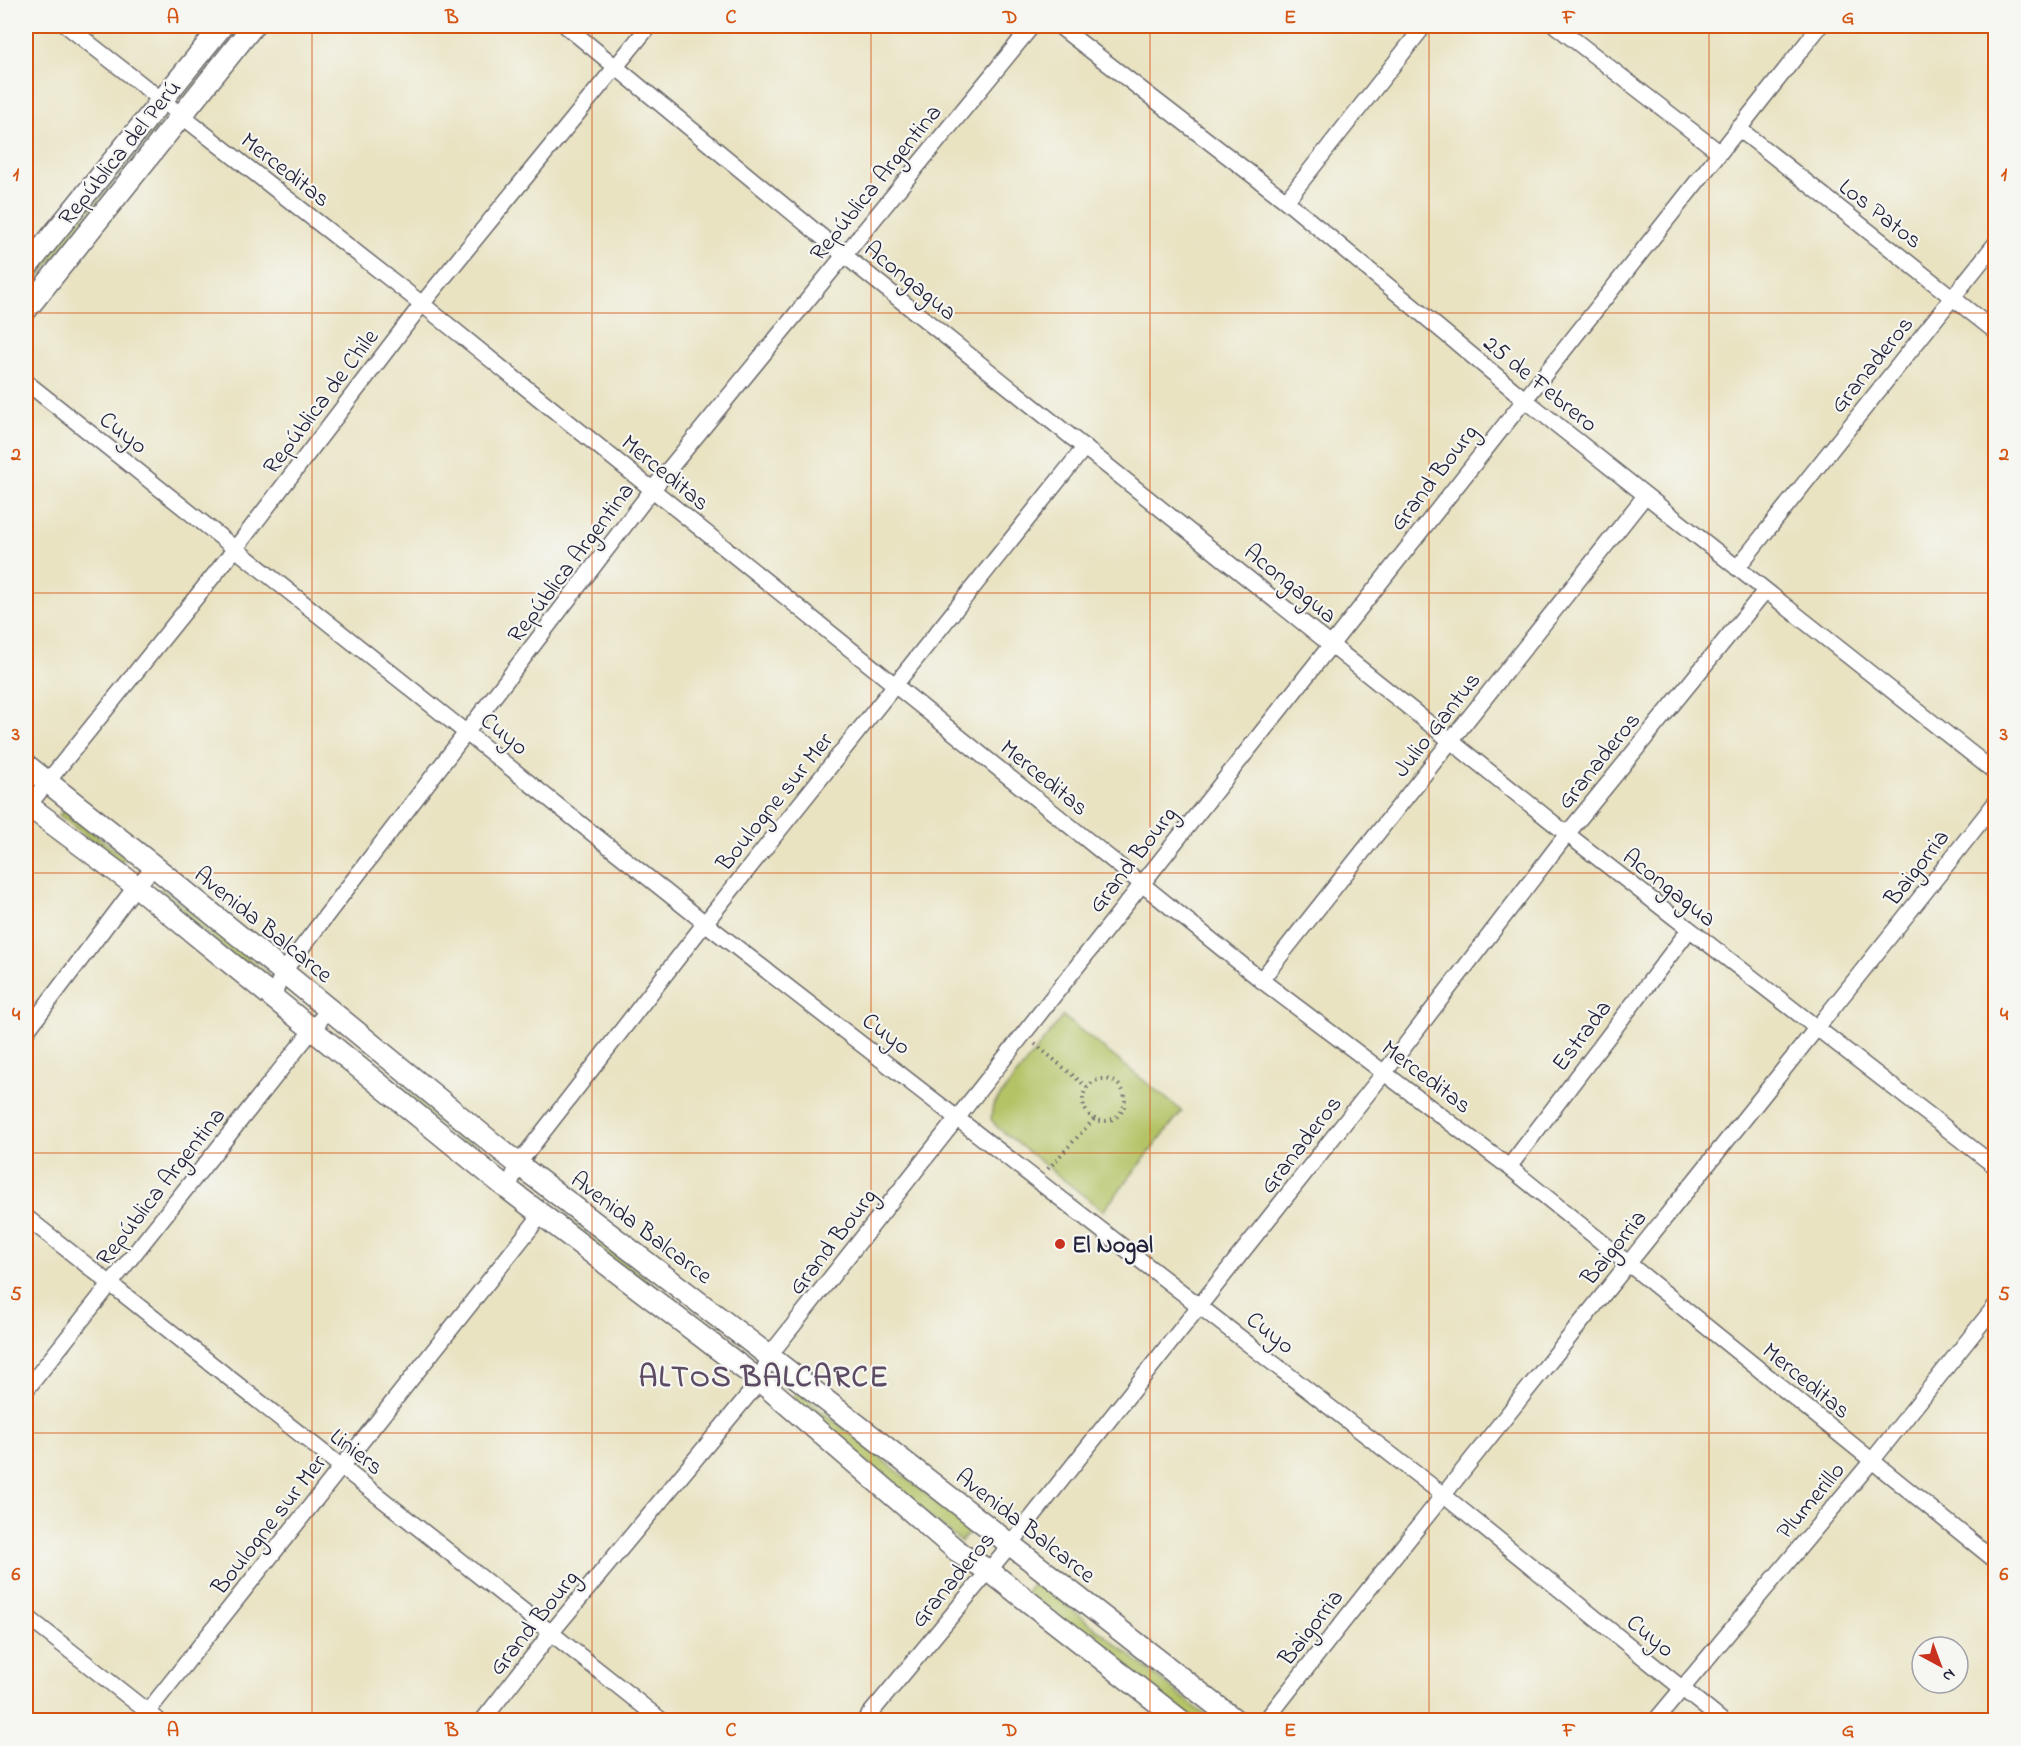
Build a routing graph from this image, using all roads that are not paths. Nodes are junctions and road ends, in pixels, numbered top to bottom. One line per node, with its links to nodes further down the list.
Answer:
1 (67, 26): 12 (street, Merceditas)
2 (222, 26): 12 (main road, República del Perú)
3 (253, 26): 13 (main road, República del Perú)
4 (566, 26): 11 (street, Acongagua)
5 (649, 26): 11 (street, República de Chile)
6 (1032, 26): 18 (street, República Argentina)
7 (1059, 26): 16 (street, 25 de Febrero)
8 (1424, 26): 16 (street)
9 (1556, 26): 15 (street)
10 (1820, 26): 14 (street, Grand Bourg)
11 (616, 67): 18 (street, Acongagua); 21 (street, República de Chile)
12 (162, 101): 13 (street, Merceditas); 19 (main road, República del Perú)
13 (182, 114): 21 (street, Merceditas); 22 (main road, República del Perú)
14 (1738, 128): 15 (street, Grand Bourg); 20 (street, Los Patos)
15 (1719, 153): 25 (street, Grand Bourg)
16 (1286, 201): 25 (street, 25 de Febrero)
17 (1995, 243): 20 (street, Granaderos)
18 (844, 255): 26 (street, Acongagua); 27 (street, República Argentina)
19 (26, 268)
20 (1952, 298): 23 (street, Los Patos); 30 (street, Granaderos)
21 (422, 304): 27 (street, Merceditas); 29 (street, República de Chile)
22 (26, 310)
23 (1995, 332)
24 (26, 382): 29 (street, Cuyo)
25 (1523, 398): 28 (street, 25 de Febrero); 32 (street, Grand Bourg)
26 (1085, 447): 32 (street, Acongagua); 33 (street, Boulogne sur Mer)
27 (652, 490): 33 (street, Merceditas); 34 (street, República Argentina)
28 (1645, 496): 30 (street, 25 de Febrero); 35 (street, Julio Gantus)
29 (235, 549): 34 (street, Cuyo); 38 (street, República de Chile)
30 (1737, 568): 31 (street, 25 de Febrero)
31 (1766, 591): 37 (street, 25 de Febrero); 41 (street, Granaderos)
32 (1330, 643): 35 (street, Acongagua); 43 (street, Grand Bourg)
33 (896, 684): 43 (street, Merceditas); 45 (street, Boulogne sur Mer)
34 (469, 733): 45 (street, Cuyo); 47 (street, República Argentina)
35 (1451, 740): 41 (street, Acongagua); 48 (street, Julio Gantus)
36 (26, 765): 38 (main road, Avenida Balcarce)
37 (1995, 773)
38 (48, 783): 40 (street, República de Chile); 42 (main road, Avenida Balcarce)
39 (1995, 802): 51 (street, Baigorria)
40 (27, 805): 44 (main road)
41 (1567, 834): 46 (street, Acongagua); 54 (street, Granaderos)
42 (154, 867): 44 (street); 47 (main road, Avenida Balcarce)
43 (1141, 884): 48 (street, Merceditas); 55 (street, Grand Bourg)
44 (136, 886): 49 (main road); 53 (street)
45 (705, 922): 55 (street, Cuyo); 56 (street, Boulogne sur Mer)
46 (1689, 930): 51 (street, Acongagua); 57 (street, Estrada)
47 (283, 972): 49 (street, República Argentina); 50 (main road, Avenida Balcarce)
48 (1261, 980): 54 (street, Merceditas)
49 (273, 997): 52 (main road)
50 (328, 1010): 52 (street, República Argentina); 56 (main road, Avenida Balcarce)
51 (1818, 1028): 58 (street, Acongagua); 62 (street, Baigorria)
52 (313, 1029): 59 (main road); 63 (street, República Argentina)
53 (26, 1032)
54 (1384, 1073): 57 (street, Merceditas); 64 (street, Granaderos)
55 (959, 1117): 64 (street, Cuyo); 66 (street, Grand Bourg)
56 (518, 1164): 59 (street, Boulogne sur Mer); 66 (main road, Avenida Balcarce)
57 (1509, 1167): 62 (street, Merceditas)
58 (1995, 1167)
59 (508, 1189): 60 (main road)
60 (541, 1215): 67 (main road); 70 (street, Boulogne sur Mer)
61 (26, 1217): 63 (street, Liniers)
62 (1628, 1265): 69 (street, Merceditas); 71 (street, Baigorria)
63 (110, 1284): 68 (street, República Argentina); 70 (street, Liniers)
64 (1200, 1305): 71 (street, Cuyo); 72 (street, Granaderos)
65 (1995, 1305): 69 (street, Plumerillo)
66 (769, 1356): 67 (street, Grand Bourg); 72 (main road, Avenida Balcarce)
67 (760, 1380): 74 (main road); 76 (street, Grand Bourg)
68 (26, 1390)
69 (1871, 1462): 73 (street, Merceditas); 77 (street, Plumerillo)
70 (342, 1467): 76 (street, Liniers); 78 (street, Boulogne sur Mer)
71 (1442, 1494): 77 (street, Cuyo); 84 (street, Baigorria)
72 (1010, 1545): 74 (street, Granaderos); 83 (main road, Avenida Balcarce)
73 (1995, 1561)
74 (988, 1570): 81 (street, Granaderos); 82 (main road)
75 (26, 1616): 78 (street)
76 (551, 1633): 79 (street, Grand Bourg); 80 (street, Liniers)
77 (1682, 1690): 85 (street, Plumerillo); 86 (street, Cuyo)
78 (149, 1718)
79 (483, 1720)
80 (661, 1720)
81 (865, 1720)
82 (1180, 1720)
83 (1235, 1720)
84 (1266, 1720)
85 (1656, 1720)
86 (1720, 1720)

